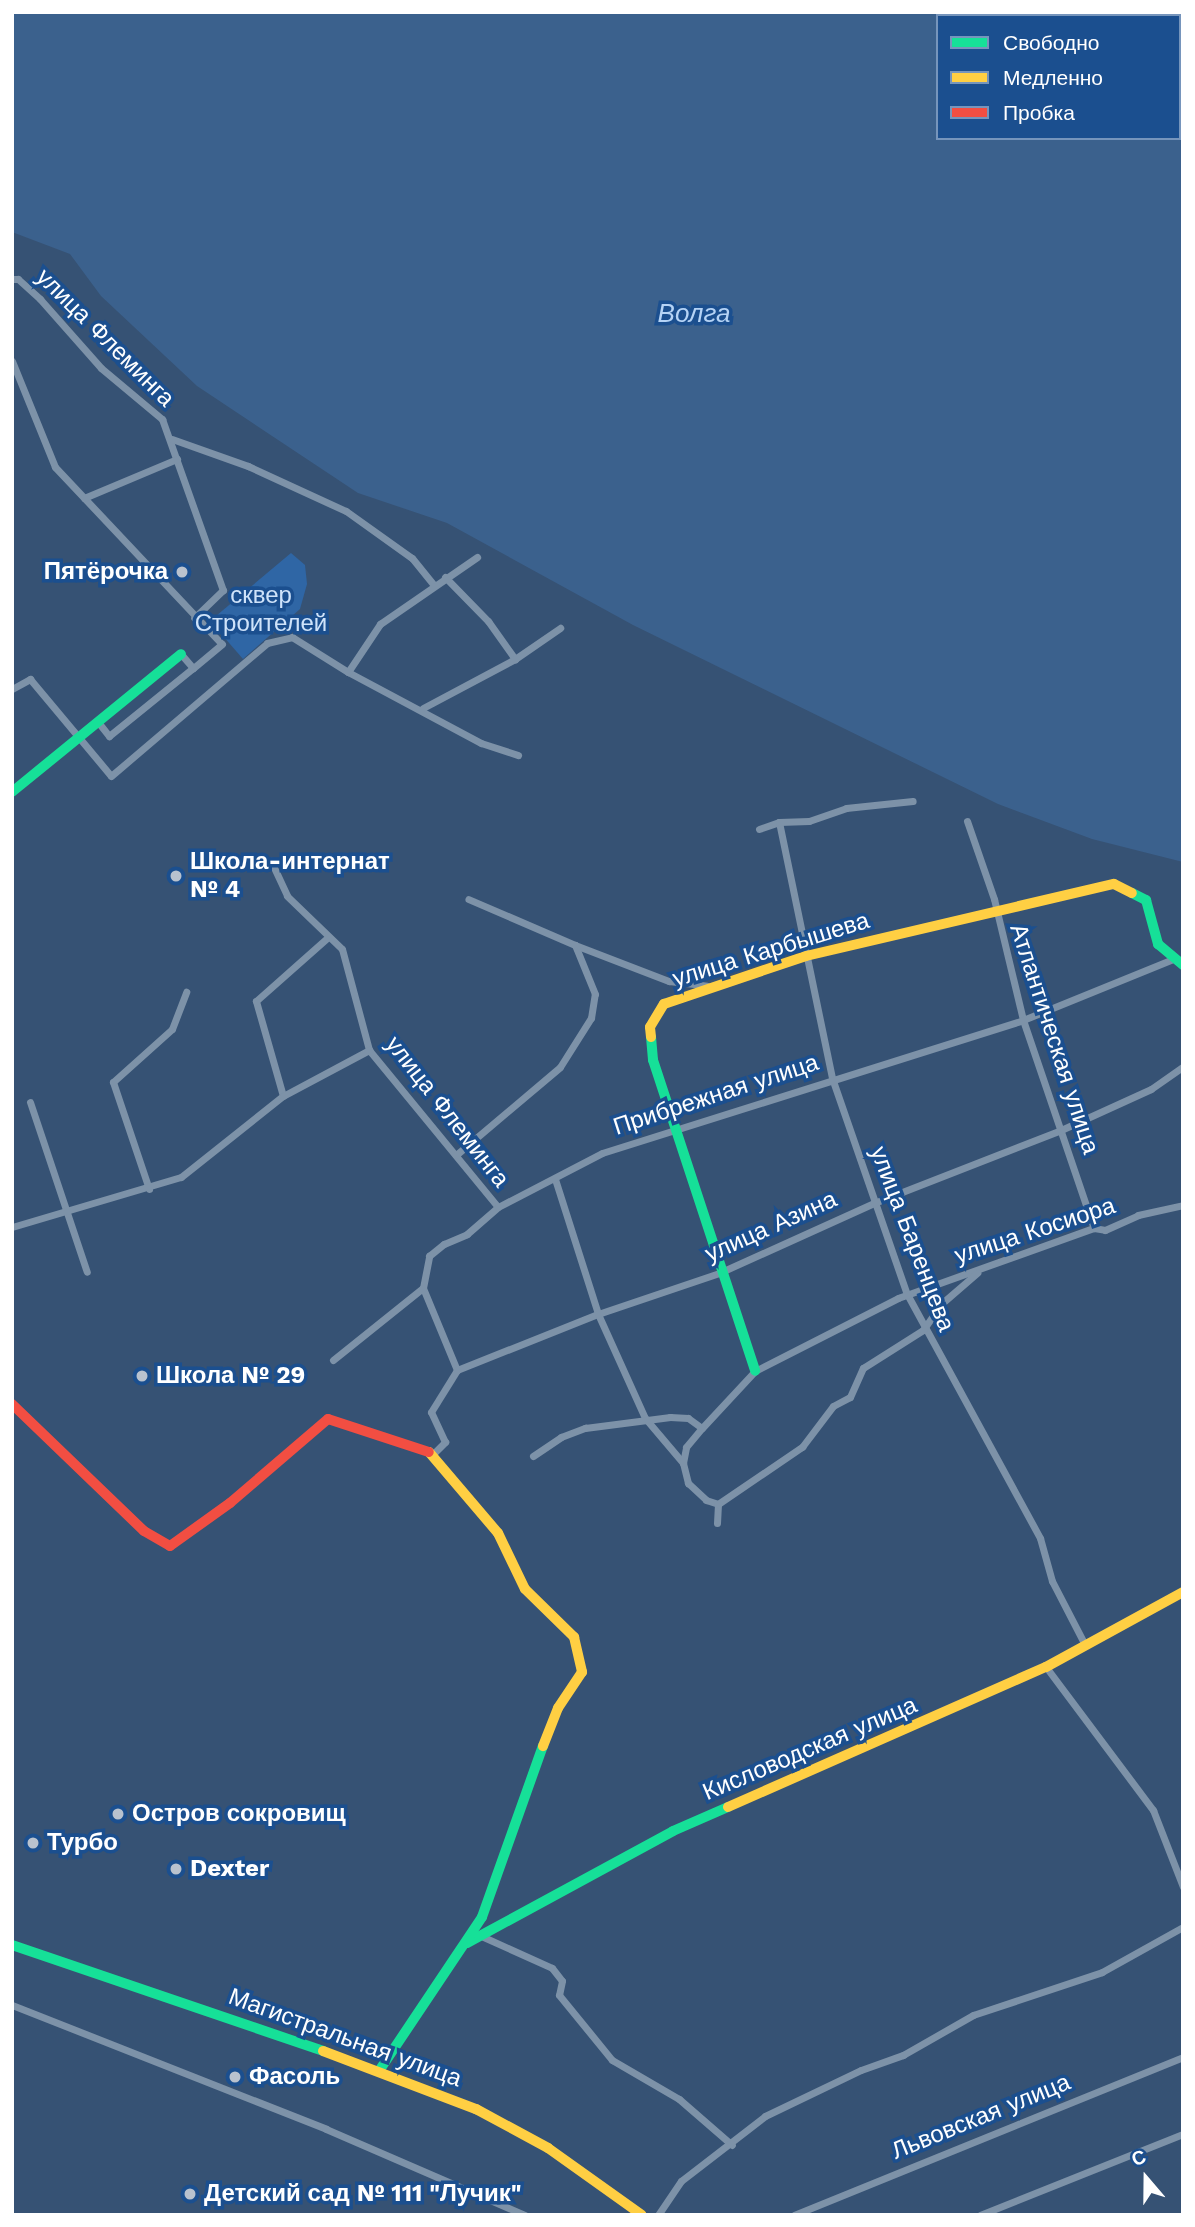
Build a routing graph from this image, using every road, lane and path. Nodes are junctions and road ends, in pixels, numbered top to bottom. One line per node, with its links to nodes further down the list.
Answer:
1 (12, 279): 3 (street, улица Флеминга)
2 (12, 361): 5 (street)
3 (172, 439): 4 (street, улица Флеминга); 8 (street)
4 (177, 459): 5 (street); 9 (street, улица Флеминга)
5 (84, 498): 9 (street)
6 (477, 557): 7 (street)
7 (445, 577): 8 (street); 12 (street)
8 (433, 585): 14 (street)
9 (194, 618): 13 (street)
10 (560, 628): 12 (street)
11 (181, 654): 13 (street); 17 (main road)
12 (515, 659): 16 (street)
13 (193, 668): 17 (street)
14 (348, 673): 16 (street); 18 (street)
15 (12, 689): 18 (street)
16 (423, 708): 19 (street)
17 (98, 722): 18 (main road)
18 (78, 738): 20 (main road)
19 (518, 755)
20 (12, 792)
21 (913, 801): 23 (street)
22 (967, 821): 27 (street, Атлантическая улица)
23 (779, 822): 24 (street); 30 (street, улица Баренцева)
24 (759, 829)
25 (271, 861): 28 (street, улица Флеминга)
26 (468, 898): 29 (street)
27 (995, 913): 30 (main road, улица Карбышева); 31 (main road, улица Карбышева); 34 (street, Атлантическая улица)
28 (328, 937): 35 (street, улица Флеминга); 38 (street)
29 (575, 945): 32 (street); 42 (street)
30 (806, 956): 32 (main road, улица Карбышева); 37 (street, улица Баренцева)
31 (1178, 962): 34 (street, Прибрежная улица)
32 (714, 986): 40 (main road, улица Карбышева)
33 (186, 992): 44 (street)
34 (1023, 1020): 37 (street, Прибрежная улица); 41 (street, Атлантическая улица)
35 (369, 1050): 38 (street); 42 (street, улица Флеминга)
36 (1183, 1067): 41 (street, улица Азина)
37 (832, 1078): 40 (street, Прибрежная улица); 45 (street, улица Баренцева)
38 (283, 1096): 44 (street)
39 (30, 1102): 48 (street)
40 (675, 1129): 43 (street, Прибрежная улица); 53 (main road, улица Карбышева)
41 (1061, 1130): 45 (street, улица Азина); 50 (street, Атлантическая улица)
42 (456, 1155): 47 (street, улица Флеминга)
43 (555, 1179): 47 (street, Прибрежная улица); 56 (street)
44 (149, 1189): 48 (street)
45 (874, 1203): 53 (street, улица Азина); 55 (street, улица Баренцева)
46 (1183, 1205): 50 (street, улица Косиора)
47 (498, 1207): 54 (street, Прибрежная улица)
48 (66, 1209): 49 (street); 52 (street)
49 (12, 1227)
50 (1094, 1228): 51 (street, улица Косиора)
51 (983, 1269): 55 (street, улица Косиора); 57 (street)
52 (87, 1272)
53 (719, 1273): 56 (street, улица Азина); 60 (main road, улица Карбышева)
54 (423, 1289): 58 (street); 59 (street)
55 (907, 1294): 57 (street, улица Баренцева); 60 (street, улица Косиора)
56 (598, 1314): 59 (street, улица Азина); 62 (street)
57 (923, 1330): 67 (street); 70 (street, улица Баренцева)
58 (333, 1360)
59 (457, 1370): 64 (street)
60 (755, 1371): 63 (street, улица Косиора)
61 (12, 1404): 64 (main road)
62 (645, 1418): 63 (street); 65 (street); 66 (street)
63 (702, 1427): 66 (street, улица Косиора)
64 (434, 1452): 76 (main road)
65 (533, 1456)
66 (683, 1463): 67 (street)
67 (718, 1504): 68 (street)
68 (717, 1523)
69 (1183, 1592): 70 (main road, Кисловодская улица)
70 (1084, 1643): 71 (main road, Кисловодская улица)
71 (1046, 1667): 72 (street); 74 (main road, Кисловодская улица)
72 (1183, 1887)
73 (1183, 1927): 81 (street)
74 (478, 1935): 76 (main road, Кисловодская улица); 81 (street)
75 (12, 1945): 79 (main road, Магистральная улица)
76 (456, 1951): 79 (main road)
77 (12, 2005): 82 (street)
78 (1183, 2057): 85 (street, Львовская улица)
79 (379, 2071): 83 (main road, Магистральная улица)
80 (1183, 2134): 86 (street)
81 (732, 2145): 84 (street)
82 (525, 2215)
83 (642, 2215)
84 (658, 2215)
85 (794, 2215)
86 (981, 2215)

